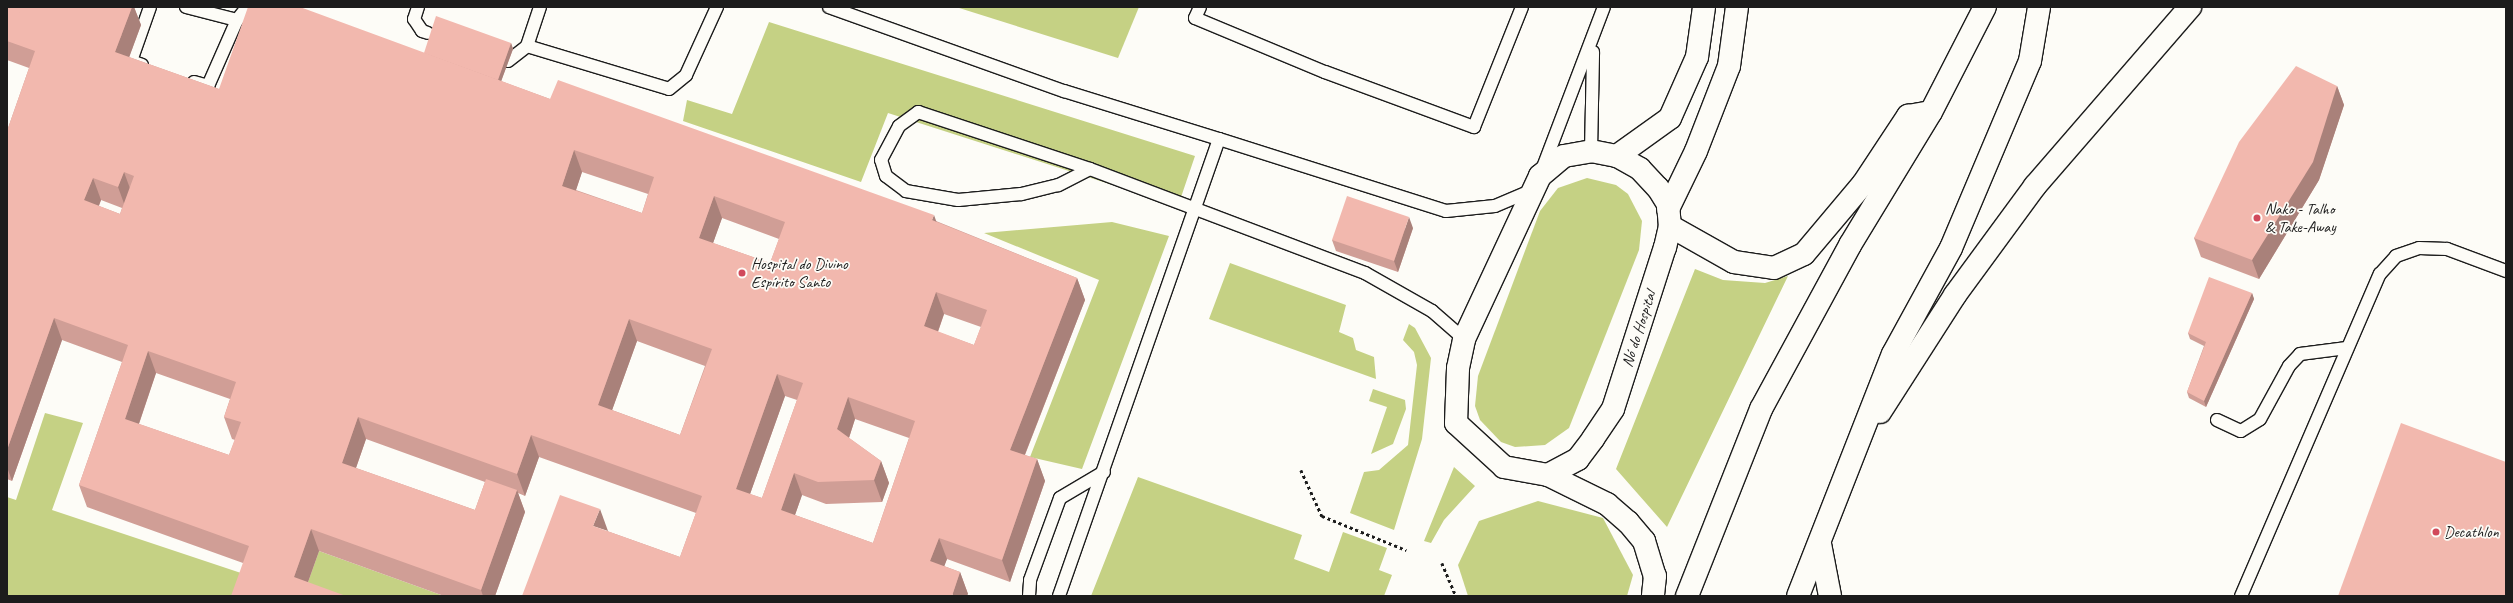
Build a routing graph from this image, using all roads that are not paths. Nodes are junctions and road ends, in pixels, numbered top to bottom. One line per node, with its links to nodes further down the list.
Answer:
1 (150, 7): 21 (lane)
2 (186, 7): 16 (lane)
3 (247, 7): 16 (lane)
4 (418, 7): 17 (lane)
5 (540, 7): 19 (lane)
6 (717, 7): 19 (lane)
7 (829, 7): 24 (lane)
8 (1200, 7): 9 (lane)
9 (1522, 7)
10 (1604, 7): 18 (lane)
11 (1704, 7): 26 (main road)
12 (1737, 7): 30 (main road, Nó do Hospital)
13 (1985, 7): 23 (main road)
14 (2038, 7): 35 (main road)
15 (2190, 7): 35 (main road)
16 (237, 20): 22 (lane)
17 (428, 34)
18 (1593, 43): 25 (lane); 28 (lane)
19 (527, 46): 20 (lane)
20 (508, 60)
21 (152, 68)
22 (180, 77)
23 (1931, 112): 30 (main road); 42 (main road)
24 (1219, 139): 28 (lane); 29 (lane)
25 (1591, 151): 26 (main road); 28 (main road)
26 (1616, 156): 30 (main road)
27 (1090, 169): 27 (lane); 29 (lane)
28 (1535, 184): 32 (main road)
29 (1196, 208): 32 (lane); 36 (lane)
30 (1669, 218): 37 (main road, Nó do Hospital)
31 (2506, 271): 33 (lane)
32 (1464, 339): 37 (main road)
33 (2347, 348): 34 (lane); 45 (lane)
34 (2217, 420)
35 (1855, 451): 38 (main road)
36 (1104, 472): 39 (lane); 40 (lane)
37 (1548, 475): 41 (main road)
38 (1819, 543): 43 (main road); 44 (main road)
39 (1029, 596)
40 (1059, 596)
41 (1653, 596)
42 (1687, 596)
43 (1798, 596)
44 (1830, 596)
45 (2241, 596)

